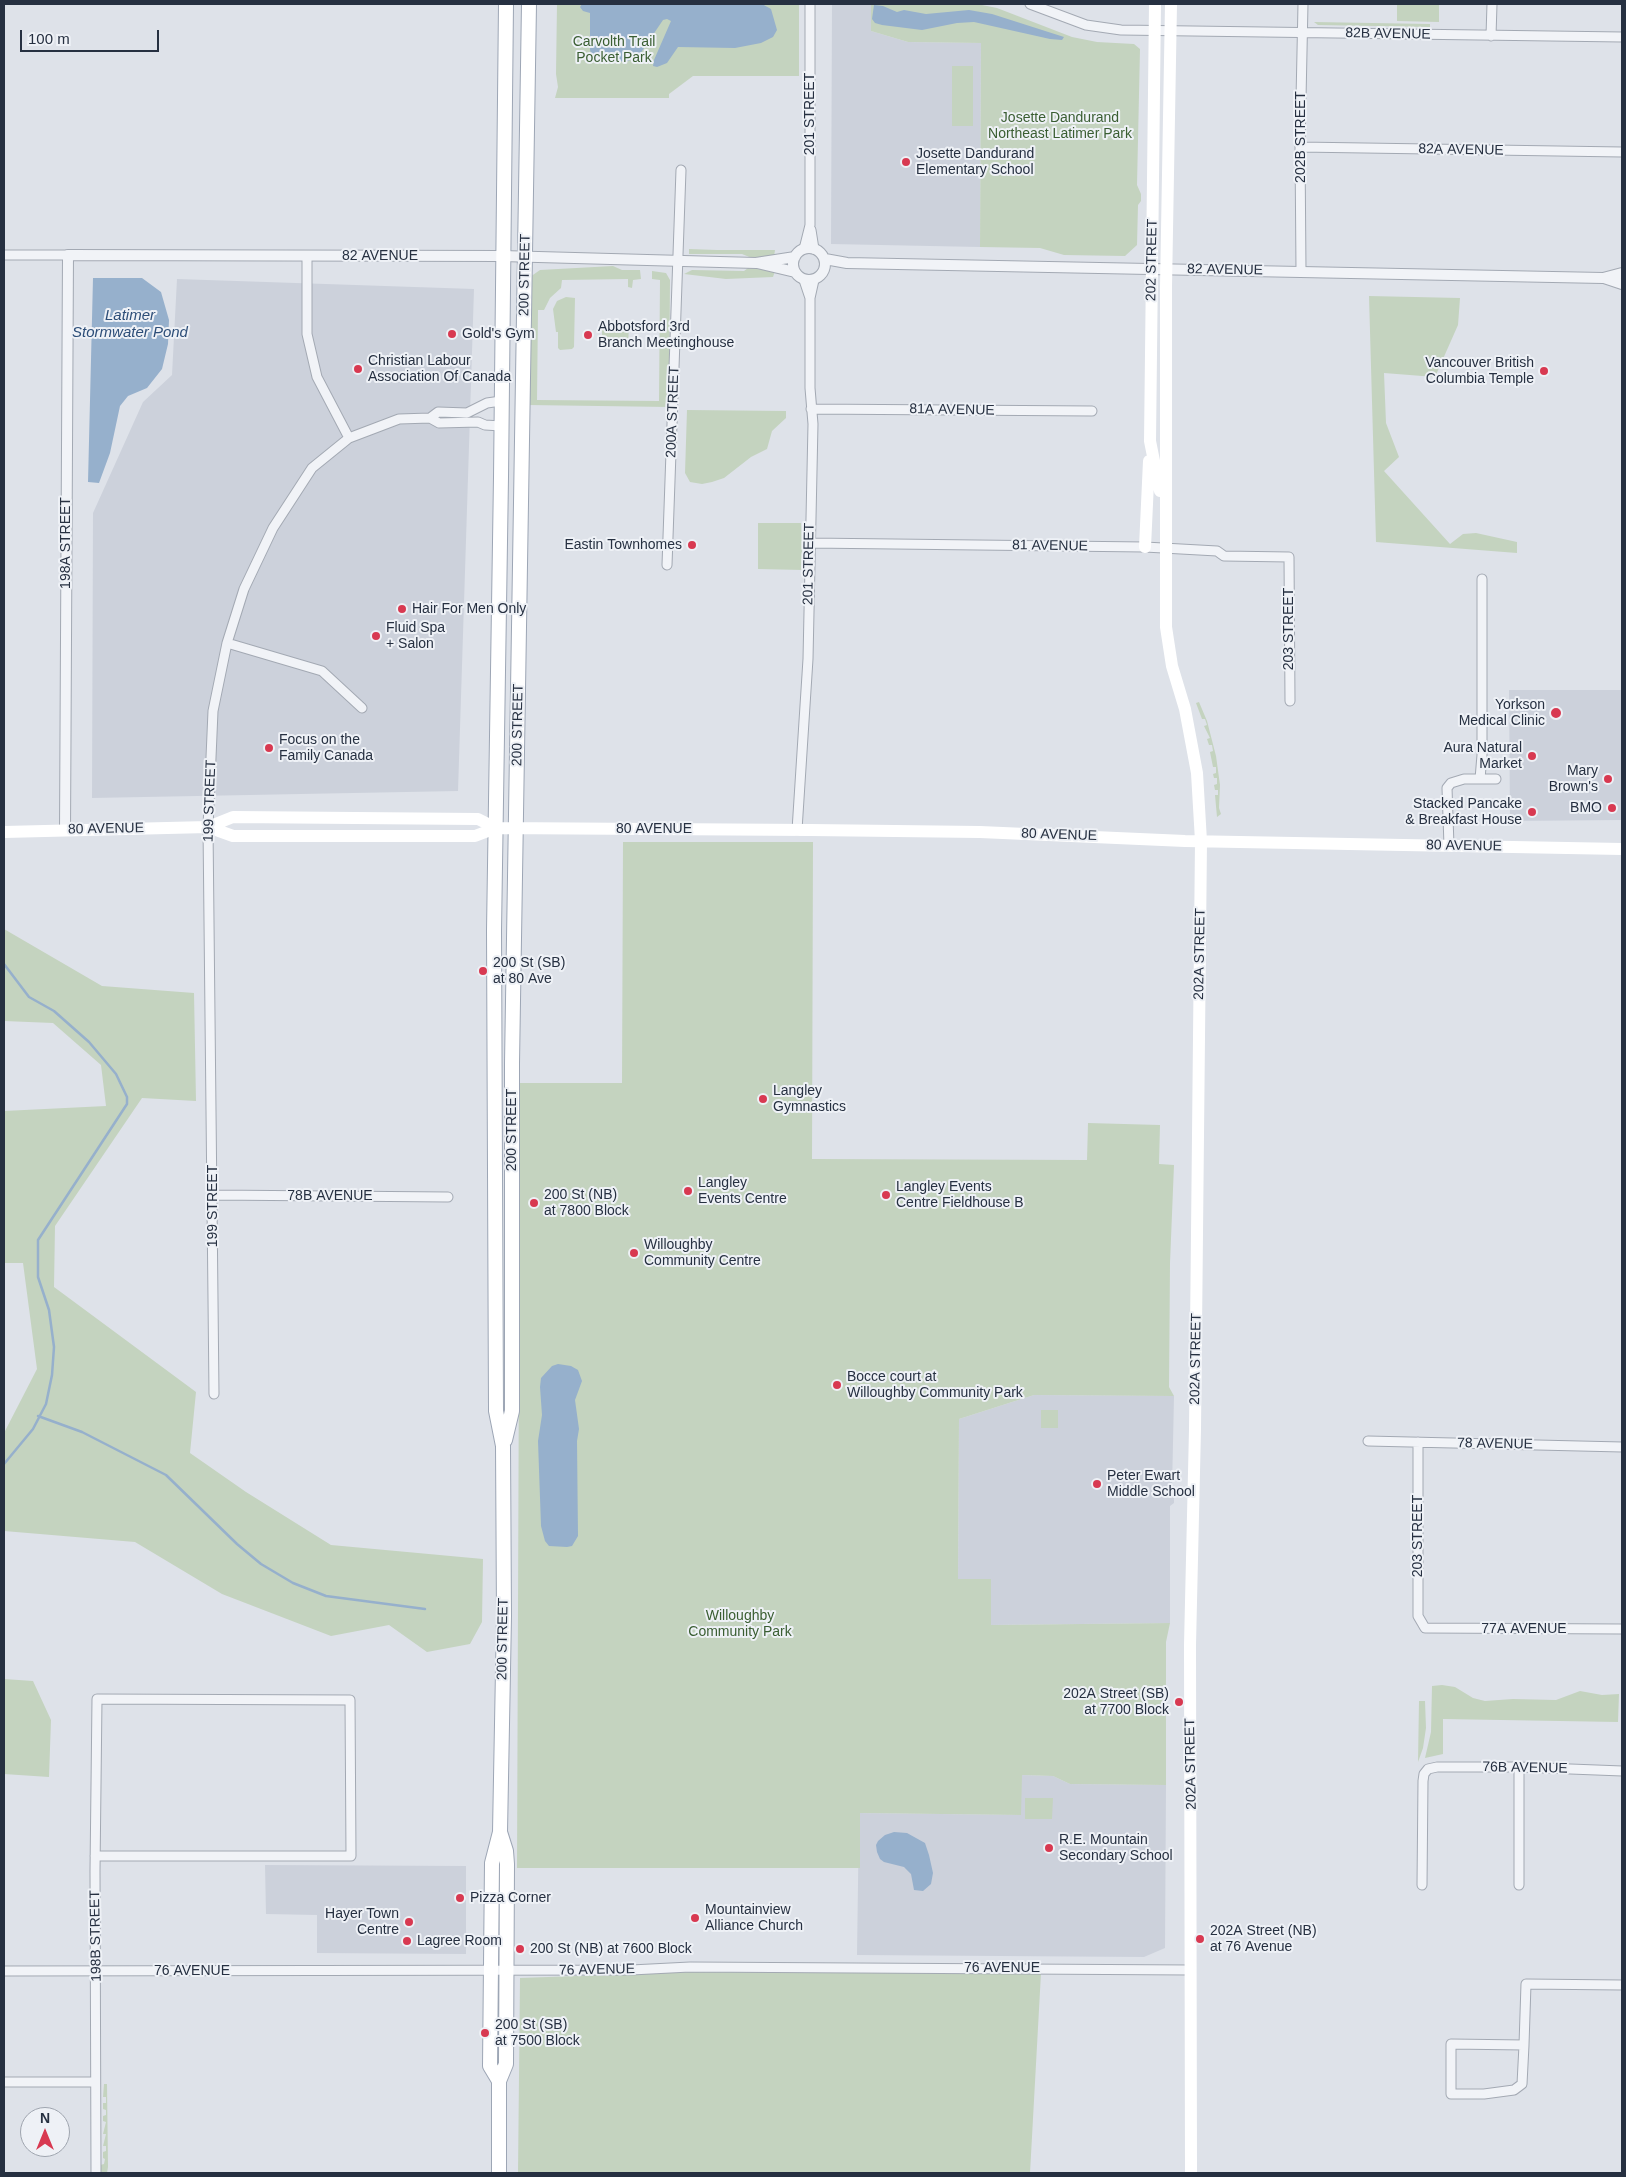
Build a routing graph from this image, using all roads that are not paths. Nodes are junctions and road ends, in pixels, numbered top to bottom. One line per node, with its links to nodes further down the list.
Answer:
1 (506, 4): 21 (main road, 200 STREET)
2 (530, 4): 22 (main road, 200 STREET)
3 (810, 4): 17 (street, 201 STREET)
4 (1030, 4): 9 (street, 82B AVENUE)
5 (1155, 4): 9 (main road, 202 STREET)
6 (1171, 4): 10 (main road, 202 STREET)
7 (1303, 4): 11 (street, 202B STREET)
8 (1492, 4): 12 (street)
9 (1154, 31): 10 (street, 82B AVENUE); 27 (main road, 202 STREET)
10 (1171, 31): 11 (street, 82B AVENUE); 28 (main road, 202 STREET)
11 (1303, 33): 12 (street, 82B AVENUE); 14 (street, 202B STREET)
12 (1491, 36): 13 (street, 82B AVENUE)
13 (1622, 37)
14 (1300, 147): 15 (street, 82A AVENUE); 29 (street, 202B STREET)
15 (1622, 152)
16 (681, 170): 24 (street, 200A STREET)
17 (809, 249): 23 (street); 26 (street)
18 (4, 255): 19 (street, 82 AVENUE)
19 (68, 255): 20 (street, 82 AVENUE); 57 (street, 198A STREET)
20 (307, 256): 21 (street, 82 AVENUE); 40 (street)
21 (502, 256): 22 (street, 82 AVENUE); 35 (main road, 200 STREET)
22 (526, 257): 24 (street, 82 AVENUE); 56 (main road, 200 STREET)
23 (794, 257): 25 (street, 82 AVENUE); 30 (street)
24 (677, 262): 25 (street, 82 AVENUE); 47 (street, 200A STREET)
25 (756, 263): 30 (street, 82 AVENUE)
26 (824, 264): 27 (street, 82 AVENUE); 33 (street)
27 (1151, 269): 28 (street, 82 AVENUE); 41 (main road, 202 STREET)
28 (1167, 269): 29 (street, 82 AVENUE); 42 (main road, 202 STREET)
29 (1302, 271): 32 (street, 82 AVENUE)
30 (795, 272): 33 (street)
31 (1622, 273): 32 (street, 82 AVENUE)
32 (1603, 278): 34 (street, 82 AVENUE)
33 (809, 280): 36 (street, 201 STREET)
34 (1622, 284)
35 (501, 401): 38 (street); 39 (main road, 200 STREET)
36 (811, 408): 37 (street, 81A AVENUE); 43 (street, 201 STREET)
37 (1092, 411)
38 (430, 418): 39 (street); 40 (street)
39 (501, 426): 55 (main road, 200 STREET)
40 (349, 438): 49 (street, 199 STREET)
41 (1150, 441): 42 (main road, 202 STREET); 44 (main road)
42 (1165, 515): 45 (main road, 202 STREET)
43 (810, 543): 44 (street, 81 AVENUE); 58 (street, 201 STREET)
44 (1145, 547): 45 (street, 81 AVENUE)
45 (1166, 548): 46 (street, 81 AVENUE); 60 (main road, 202A STREET)
46 (1289, 557): 50 (street, 203 STREET)
47 (667, 565)
48 (1482, 579): 52 (street)
49 (227, 643): 51 (street); 54 (street, 199 STREET)
50 (1290, 701)
51 (362, 708)
52 (1480, 779): 53 (street); 61 (street)
53 (1496, 780)
54 (208, 827): 55 (main road, 80 AVENUE); 55 (main road, 80 AVENUE); 57 (main road, 80 AVENUE); 63 (street, 199 STREET)
55 (496, 828): 56 (main road, 80 AVENUE); 68 (main road, 200 STREET)
56 (517, 829): 58 (main road, 80 AVENUE); 68 (main road, 200 STREET)
57 (65, 830): 59 (main road, 80 AVENUE)
58 (797, 830): 60 (main road, 80 AVENUE)
59 (4, 832)
60 (1201, 841): 61 (main road, 80 AVENUE); 79 (main road, 202A STREET)
61 (1449, 846): 62 (main road, 80 AVENUE)
62 (1622, 849)
63 (213, 1195): 64 (street, 78B AVENUE); 65 (street, 199 STREET)
64 (448, 1197)
65 (214, 1394)
66 (1368, 1441): 67 (street, 78 AVENUE)
67 (1418, 1442): 69 (street, 78 AVENUE); 70 (street, 203 STREET)
68 (503, 1446): 74 (main road, 200 STREET)
69 (1622, 1446)
70 (1425, 1628): 71 (street, 77A AVENUE)
71 (1622, 1629)
72 (1519, 1767): 73 (street, 76B AVENUE); 76 (street); 77 (street, 76B AVENUE)
73 (1622, 1770)
74 (500, 1832): 78 (main road, 200 STREET); 81 (main road, 200 STREET)
75 (95, 1856): 75 (street, 198B STREET); 80 (street, 198B STREET)
76 (1519, 1885)
77 (1422, 1886)
78 (491, 1969): 80 (street, 76 AVENUE); 81 (street, 76 AVENUE); 85 (main road, 200 STREET)
79 (1190, 1970): 81 (street, 76 AVENUE); 90 (main road, 202A STREET)
80 (96, 1971): 82 (street, 76 AVENUE); 87 (street, 198B STREET)
81 (506, 1971): 85 (main road, 200 STREET)
82 (4, 1972)
83 (1622, 1985): 84 (street)
84 (1524, 2045): 84 (street)
85 (499, 2081): 89 (main road, 200 STREET)
86 (4, 2082): 87 (street)
87 (95, 2082): 88 (street, 198B STREET)
88 (96, 2173)
89 (499, 2173)
90 (1191, 2173)

